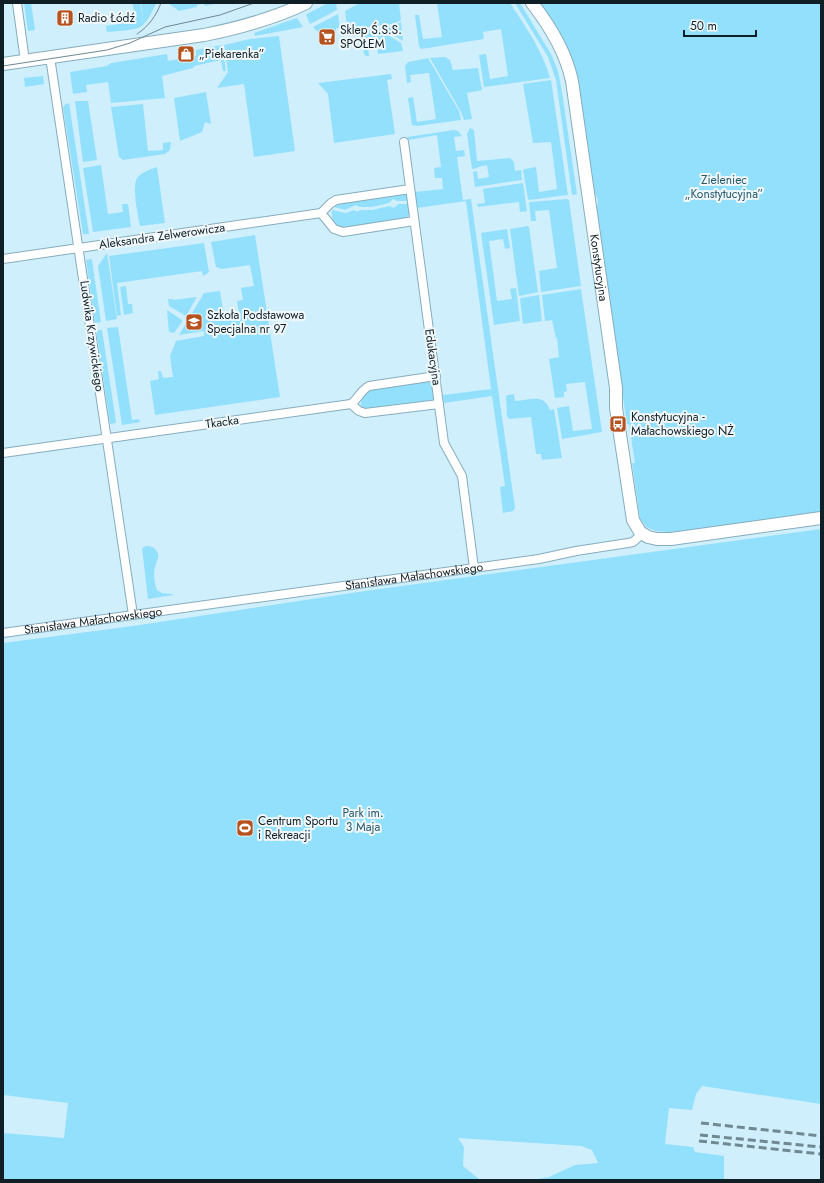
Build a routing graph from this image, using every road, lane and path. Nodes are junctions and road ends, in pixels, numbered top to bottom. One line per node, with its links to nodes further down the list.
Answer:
1 (17, 3): 5 (street)
2 (306, 3): 4 (street)
3 (534, 4): 19 (street, Konstytucyjna)
4 (50, 57): 5 (street); 11 (street, Ludwika Krzywickiego)
5 (25, 61): 6 (street)
6 (3, 64)
7 (404, 142): 8 (street, Edukacyjna)
8 (410, 189): 9 (street); 10 (street, Edukacyjna)
9 (321, 213): 10 (street); 11 (street, Aleksandra Zelwerowicza)
10 (414, 221): 13 (street, Edukacyjna)
11 (79, 248): 12 (street, Aleksandra Zelwerowicza); 16 (street, Ludwika Krzywickiego)
12 (3, 258)
13 (436, 376): 14 (street); 15 (street, Edukacyjna)
14 (351, 404): 15 (street); 16 (street, Tkacka)
15 (439, 404): 20 (street, Edukacyjna)
16 (107, 438): 17 (street, Tkacka); 21 (street, Ludwika Krzywickiego)
17 (3, 453)
18 (821, 518): 19 (street)
19 (642, 534): 20 (street, Stanisława Małachowskiego)
20 (474, 568): 21 (street, Stanisława Małachowskiego)
21 (133, 615): 22 (street, Stanisława Małachowskiego)
22 (3, 634)

